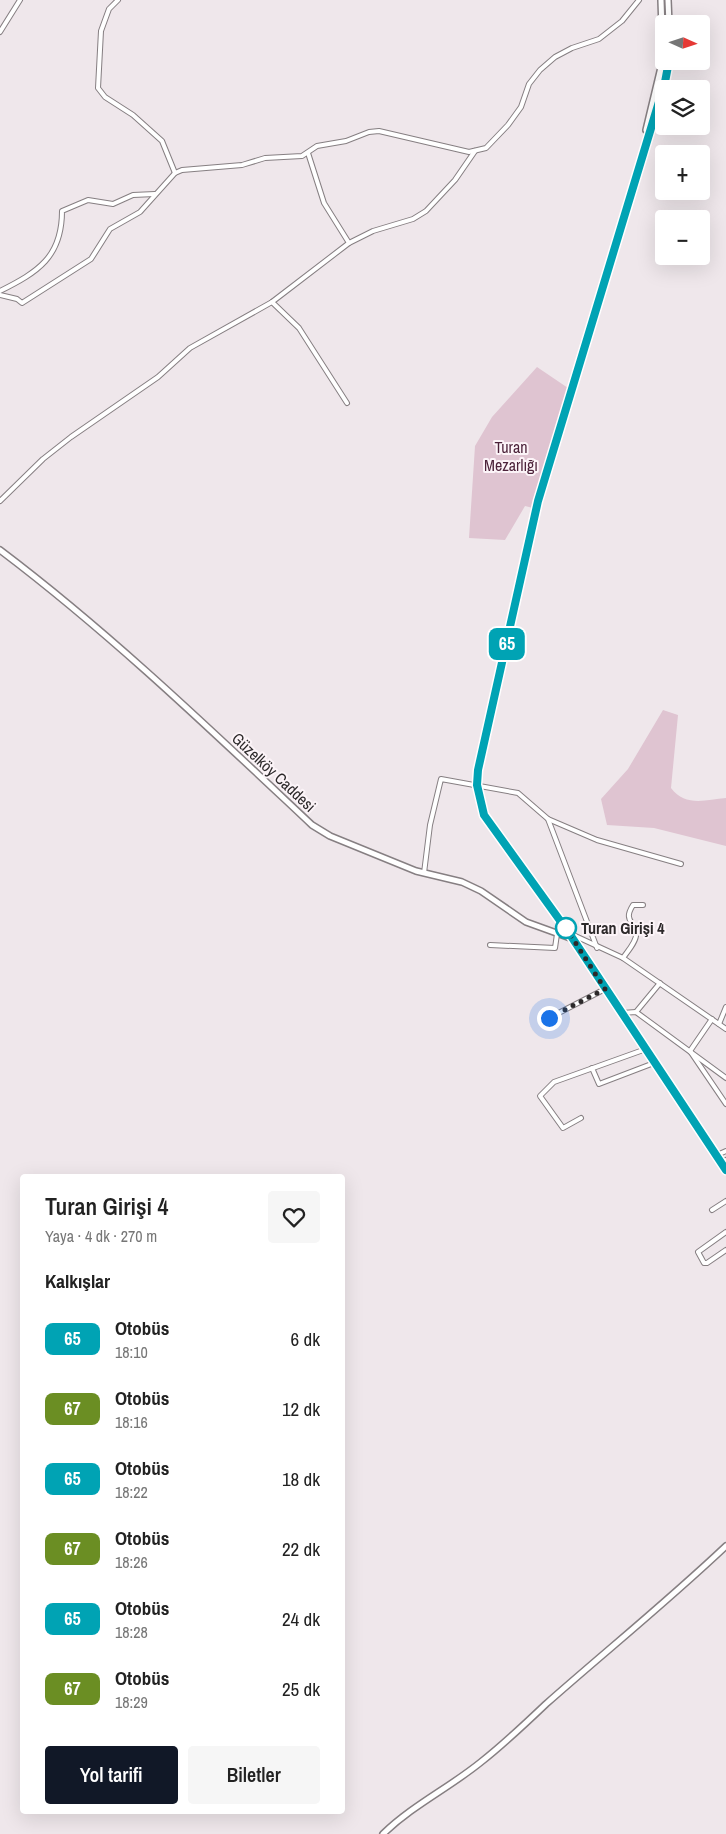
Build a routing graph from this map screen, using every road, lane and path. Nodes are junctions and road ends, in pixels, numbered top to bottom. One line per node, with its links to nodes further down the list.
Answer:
1 (20, 0): 7 (street)
2 (118, 0): 12 (street)
3 (639, 0): 9 (street)
4 (661, 0): 11 (street)
5 (668, 0): 6 (street)
6 (669, 15)
7 (0, 32)
8 (667, 70): 11 (street)
9 (475, 151): 10 (street); 14 (street)
10 (308, 153): 12 (street); 14 (street)
11 (638, 164): 21 (street)
12 (175, 173): 13 (street)
13 (155, 194): 15 (street); 16 (street)
14 (349, 243): 17 (street)
15 (0, 291)
16 (0, 295)
17 (272, 302): 18 (street); 19 (street)
18 (347, 403)
19 (0, 501)
20 (0, 550): 24 (street, Güzelköy Caddesi)
21 (477, 785): 22 (street); 24 (street); 26 (street)
22 (548, 819): 23 (street); 30 (street)
23 (681, 864)
24 (424, 873): 27 (street, Güzelköy Caddesi)
25 (643, 905): 31 (street)
26 (569, 933): 28 (street); 30 (street)
27 (557, 934): 28 (street, Güzelköy Caddesi); 29 (street)
28 (573, 939): 33 (street)
29 (490, 945)
30 (597, 948): 31 (street)
31 (623, 958): 32 (street)
32 (660, 982): 35 (street); 38 (street)
33 (605, 989): 36 (street); 37 (street)
34 (726, 1007): 39 (street)
35 (636, 1012): 36 (street); 42 (street)
36 (622, 1013): 41 (street)
37 (549, 1018)
38 (712, 1019): 39 (street); 42 (street)
39 (719, 1024): 40 (street)
40 (726, 1029)
41 (646, 1050): 43 (street); 44 (street)
42 (690, 1051): 45 (street); 46 (street)
43 (654, 1063): 44 (street); 49 (street)
44 (592, 1068): 47 (street)
45 (726, 1078)
46 (726, 1104)
47 (581, 1118)
48 (726, 1150): 49 (street)
49 (716, 1155): 50 (street)
50 (724, 1162): 51 (street)
51 (726, 1170)
52 (726, 1201): 53 (street)
53 (712, 1210)
54 (726, 1232): 55 (street)
55 (726, 1250)
56 (726, 1546): 57 (street)
57 (386, 1833)

